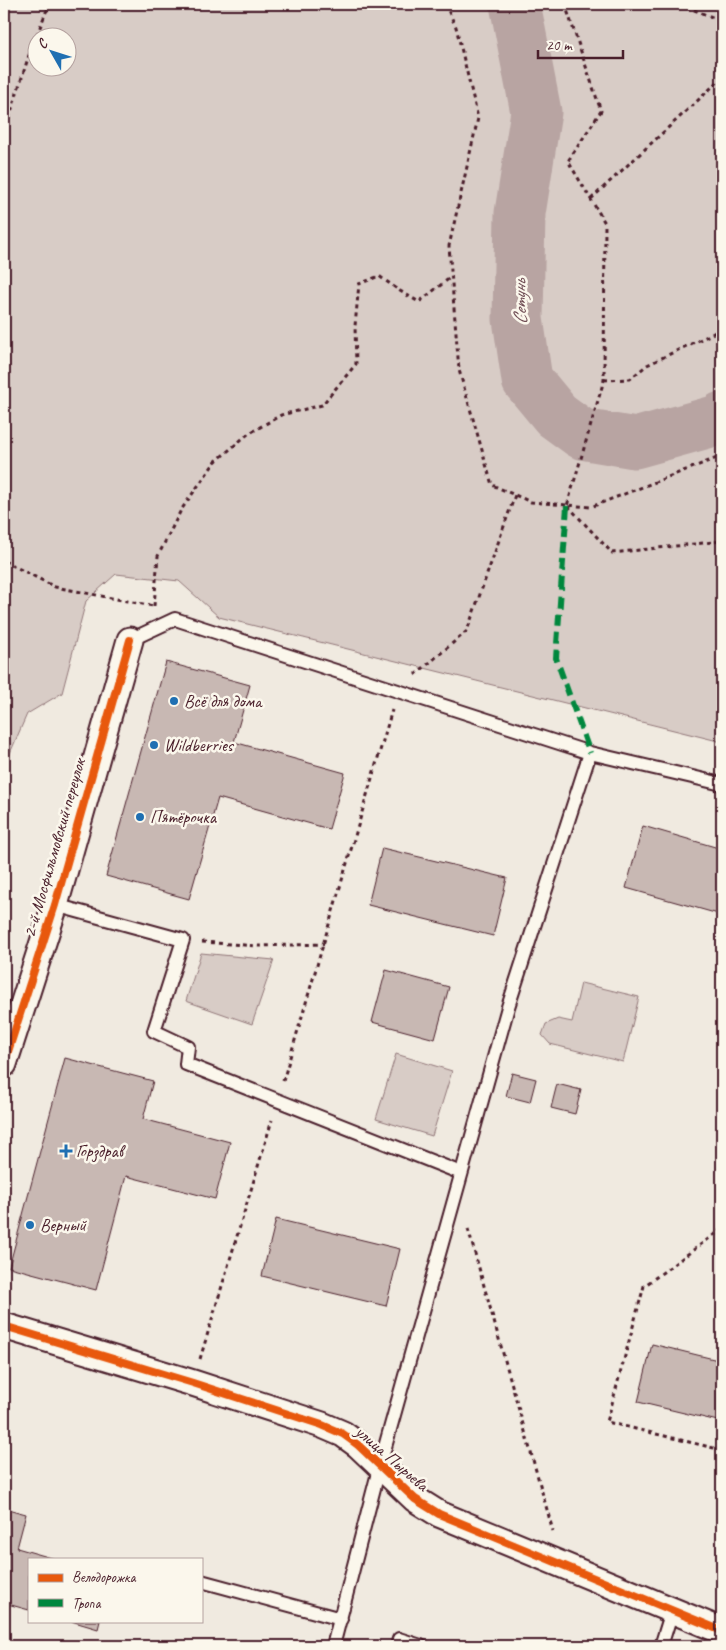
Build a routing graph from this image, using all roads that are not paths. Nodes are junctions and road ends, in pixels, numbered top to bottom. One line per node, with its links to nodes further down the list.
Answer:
1 (130, 640): 2 (lane); 4 (street, 2-й Мосфильмовский переулок)
2 (590, 752): 3 (lane); 6 (lane)
3 (722, 784)
4 (55, 906): 5 (street, 2-й Мосфильмовский переулок); 6 (lane)
5 (4, 1064)
6 (461, 1173): 8 (lane)
7 (4, 1326): 8 (street, улица Пырьева)
8 (380, 1465): 10 (street, улица Пырьева); 11 (lane)
9 (202, 1581): 11 (lane)
10 (672, 1611): 12 (street, улица Пырьева); 16 (lane)
11 (341, 1619): 13 (lane)
12 (722, 1631)
13 (333, 1646)
14 (396, 1646): 15 (lane)
15 (421, 1646)
16 (661, 1646)

